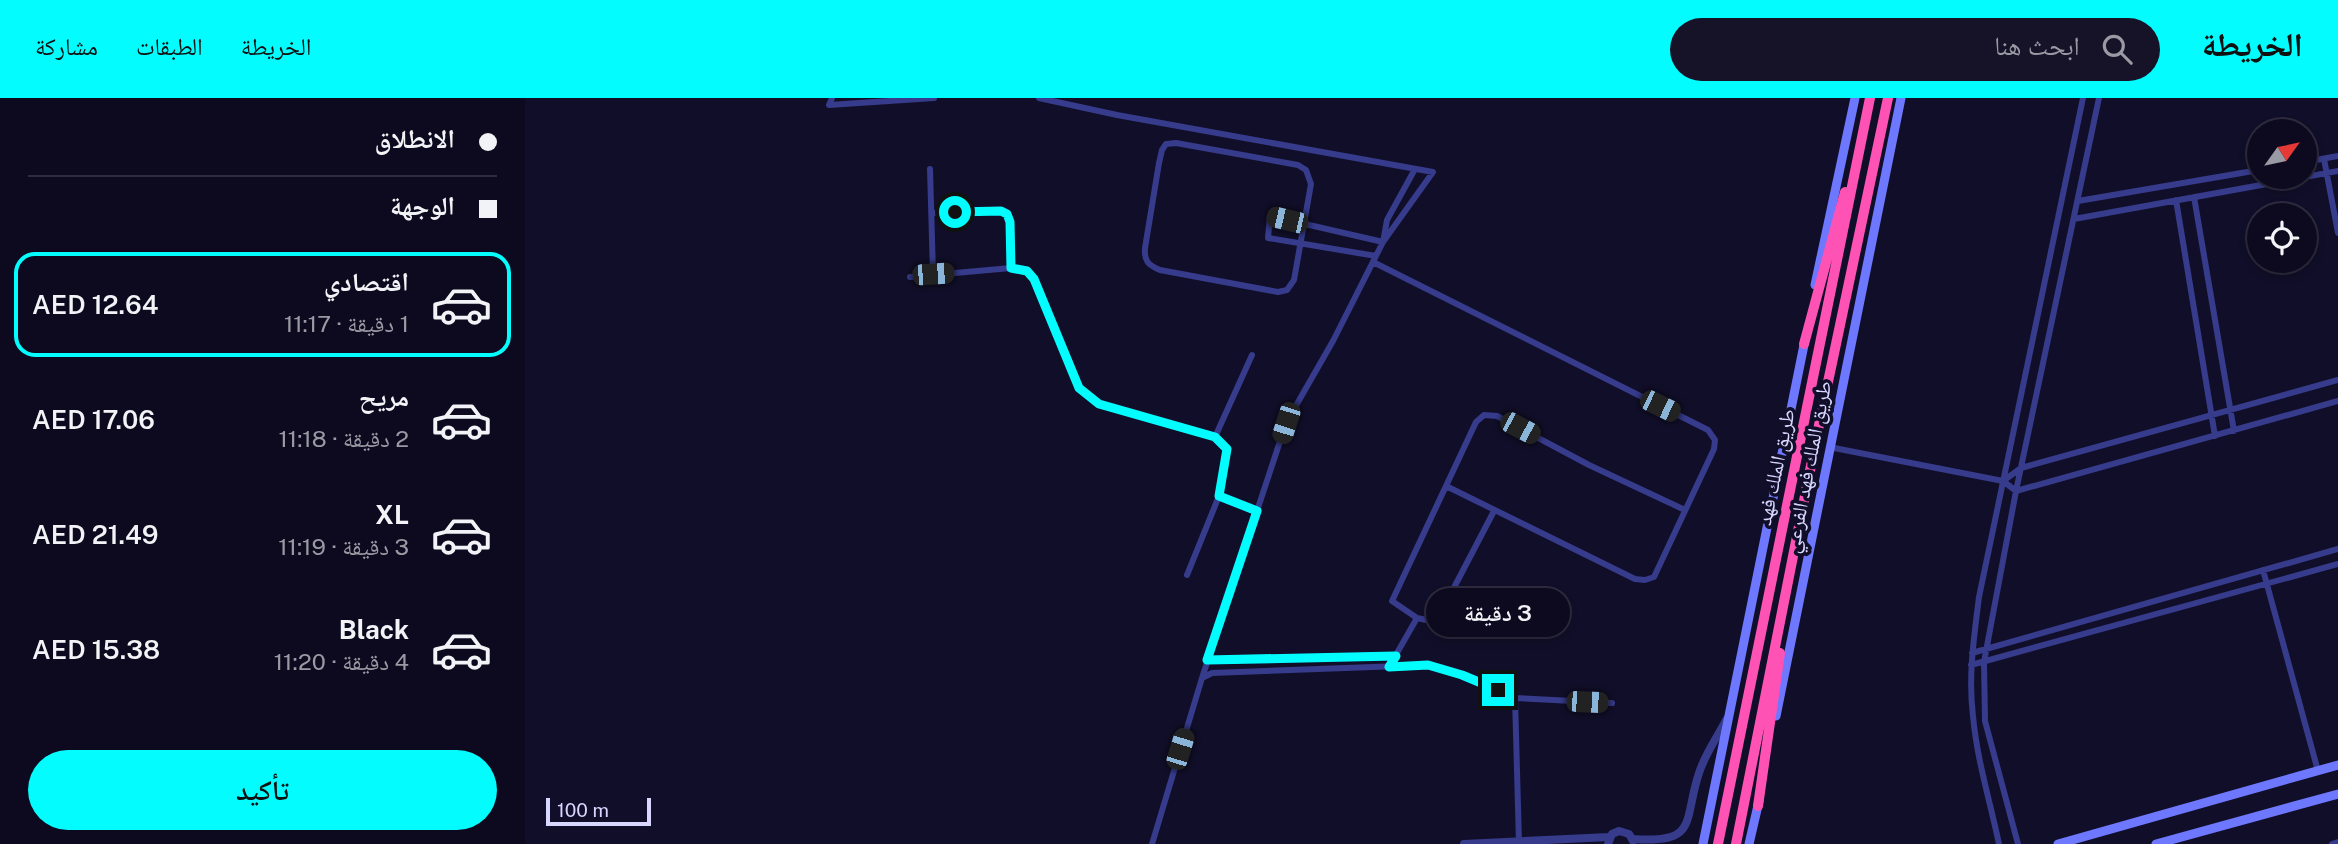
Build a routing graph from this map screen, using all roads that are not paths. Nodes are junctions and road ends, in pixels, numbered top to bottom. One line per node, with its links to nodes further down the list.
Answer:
1 (832, 98): 2 (street)
2 (934, 98)
3 (1039, 98): 11 (street)
4 (1080, 98): 11 (street)
5 (1855, 98): 33 (main road, طريق الملك فهد الفرعي)
6 (1870, 98): 33 (highway); 81 (highway, طريق الملك فهد)
7 (1888, 98): 48 (highway, طريق الملك فهد)
8 (1901, 98): 42 (main road, طريق الملك فهد الفرعي)
9 (2083, 98): 44 (street)
10 (2099, 98): 22 (street)
11 (1078, 107): 16 (street)
12 (2338, 156): 13 (street)
13 (2324, 159): 14 (street); 19 (street)
14 (2317, 160)
15 (930, 169): 23 (street)
16 (1415, 169): 27 (street); 27 (street)
17 (2338, 171): 19 (street)
18 (2247, 172): 22 (street)
19 (2327, 173): 20 (street); 26 (street)
20 (2194, 197): 21 (street); 37 (street)
21 (2176, 200): 24 (street); 38 (street)
22 (2078, 201): 24 (street)
23 (933, 213): 30 (street); 31 (street)
24 (2074, 219): 43 (street)
25 (1304, 224): 27 (street); 28 (street); 28 (street); 28 (street)
26 (2338, 233)
27 (1383, 242): 29 (street)
28 (1300, 243): 29 (street)
29 (1374, 259): 49 (street); 50 (street)
30 (1011, 268): 31 (street); 41 (street)
31 (933, 274): 32 (street)
32 (910, 277)
33 (1804, 344): 68 (main road, طريق الملك فهد الفرعي)
34 (1252, 355): 41 (street)
35 (2338, 380): 37 (street)
36 (2338, 401): 39 (street)
37 (2230, 410): 38 (street); 39 (street)
38 (2211, 415): 40 (street); 43 (street)
39 (2234, 430): 40 (street)
40 (2215, 436): 46 (street)
41 (1215, 437): 47 (street)
42 (1829, 447): 44 (street); 72 (main road, طريق الملك فهد الفرعي)
43 (2021, 468): 44 (street); 46 (street)
44 (2003, 481): 46 (street); 59 (street)
45 (1446, 486): 49 (street); 51 (street); 57 (street)
46 (2016, 491): 58 (street)
47 (1219, 496): 50 (street); 55 (street)
48 (1804, 500): 72 (highway); 82 (highway, طريق الملك فهد)
49 (1685, 510): 51 (street)
50 (1257, 511): 61 (street)
51 (1495, 511): 57 (street)
52 (2338, 549): 54 (street)
53 (2338, 564): 56 (street)
54 (2263, 570): 56 (street); 58 (street)
55 (1187, 575)
56 (2267, 585): 62 (street); 70 (street)
57 (1417, 618): 60 (street)
58 (1987, 648): 59 (street); 62 (street)
59 (1972, 653): 63 (street)
60 (1396, 656): 61 (street); 64 (street)
61 (1207, 660): 65 (street)
62 (1985, 662): 63 (street); 85 (street)
63 (1971, 665): 84 (street)
64 (1389, 667): 65 (street); 66 (street)
65 (1202, 678): 77 (street)
66 (1515, 698): 67 (street); 76 (street)
67 (1612, 703)
68 (1730, 715): 74 (street); 80 (main road, طريق الملك فهد الفرعي)
69 (2338, 765): 70 (main road)
70 (2318, 771): 86 (main road)
71 (2338, 794): 87 (main road)
72 (1758, 806): 83 (main road, طريق الملك فهد الفرعي)
73 (1609, 841): 74 (street); 76 (street)
74 (1633, 841)
75 (2338, 842): 88 (street)
76 (1519, 843): 79 (street)
77 (1152, 844)
78 (1464, 844): 79 (street)
79 (1473, 844)
80 (1703, 844)
81 (1717, 844)
82 (1736, 844)
83 (1749, 844)
84 (1999, 844)
85 (2018, 844)
86 (2058, 844)
87 (2156, 844)
88 (2332, 844)

